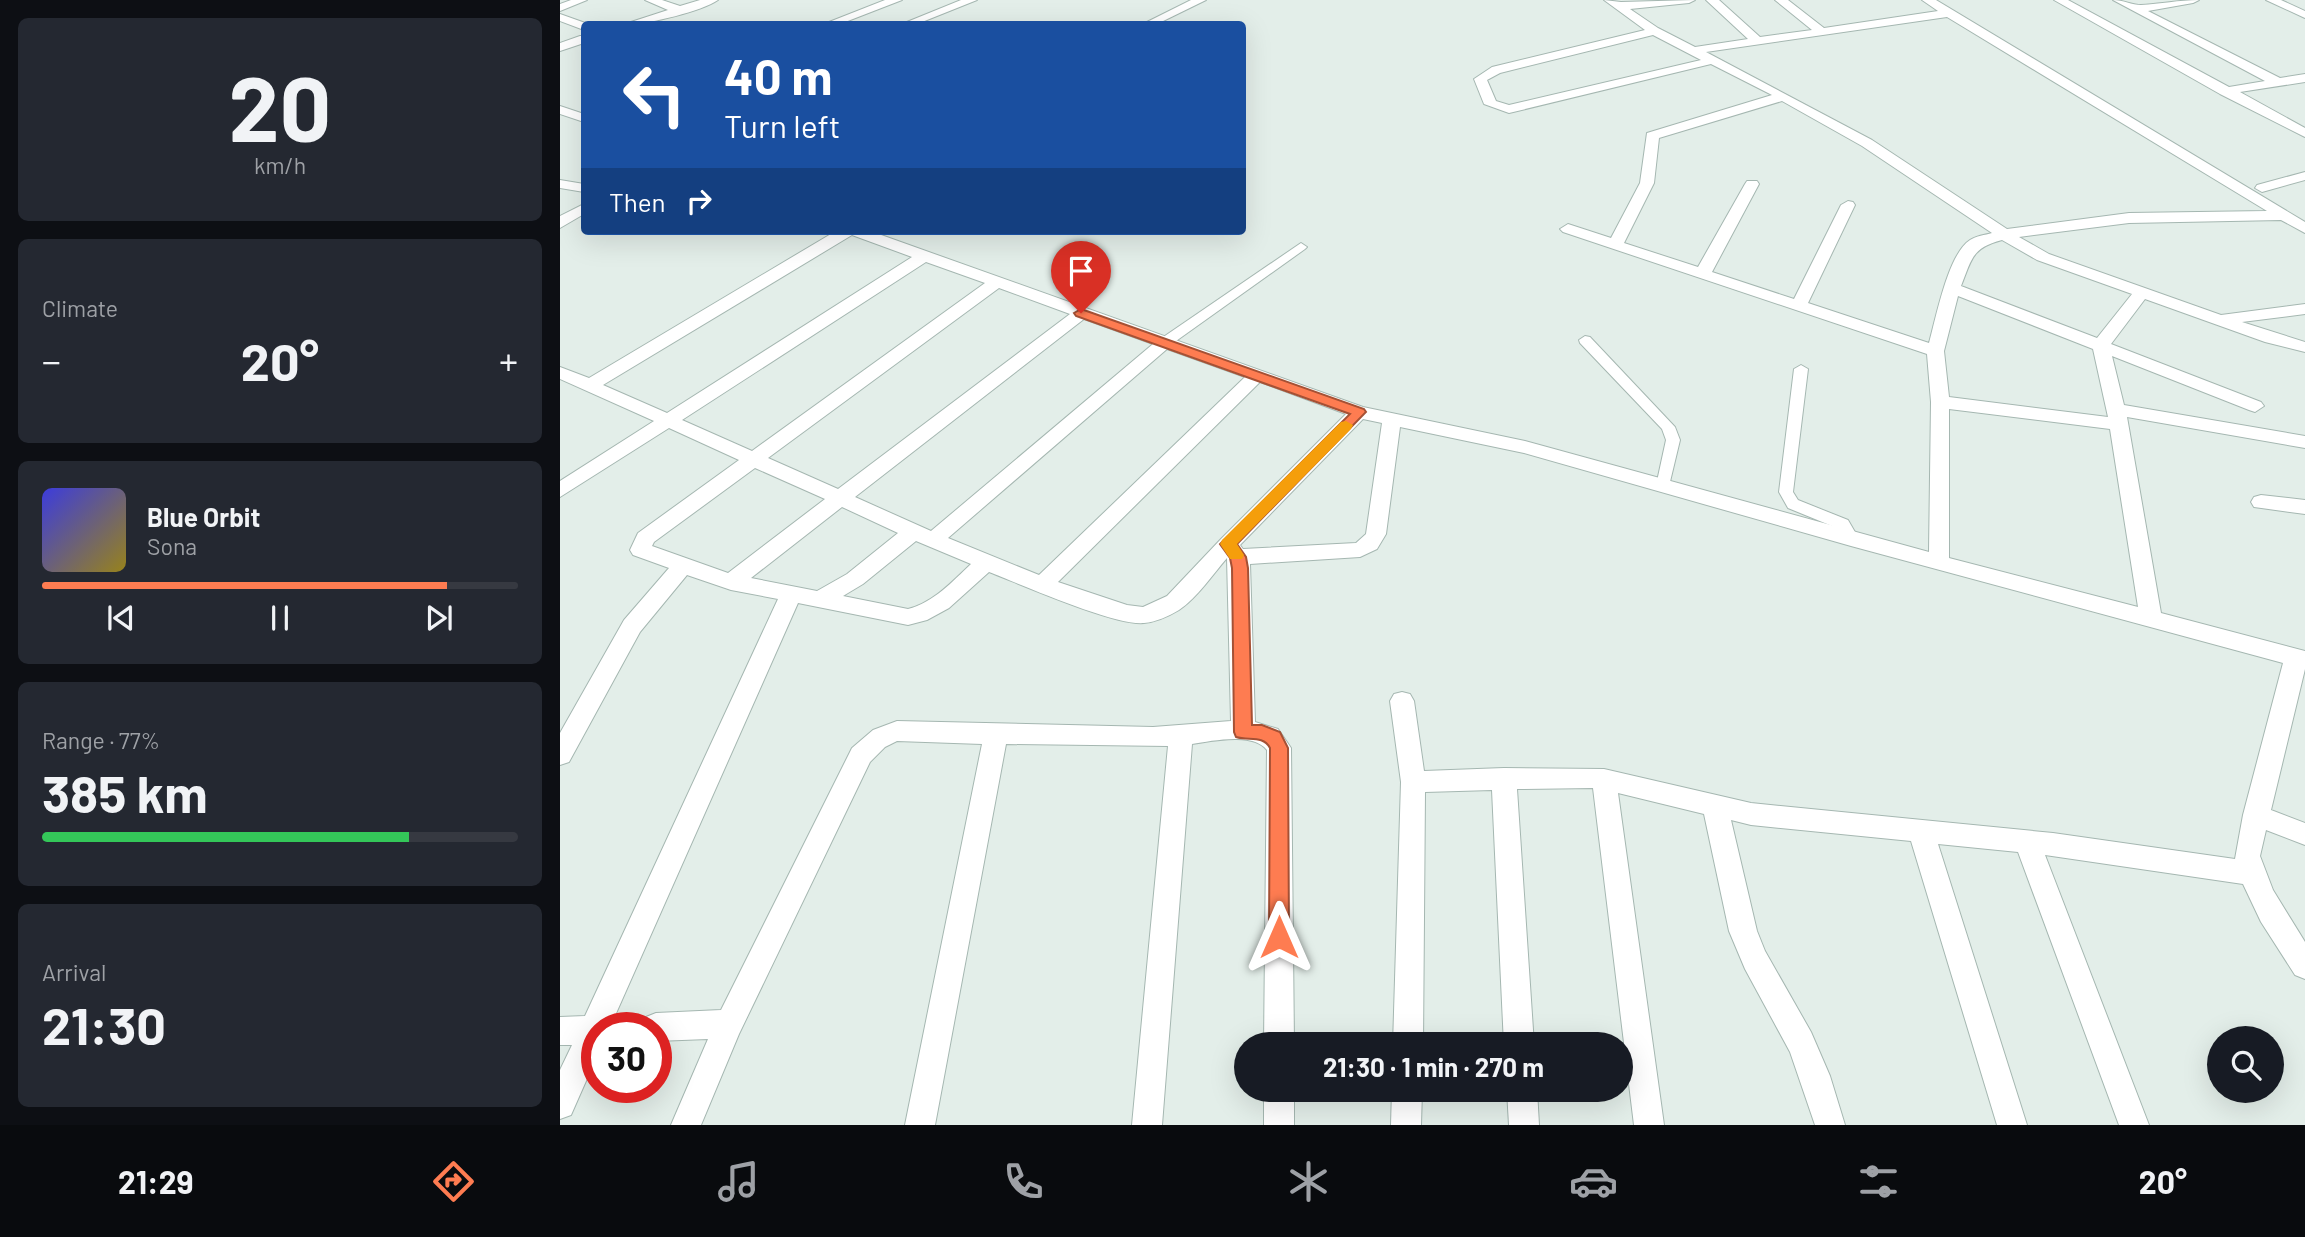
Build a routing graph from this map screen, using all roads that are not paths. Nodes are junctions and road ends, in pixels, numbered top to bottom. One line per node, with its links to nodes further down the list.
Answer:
1 (582, 0): 17 (street)
2 (651, 0): 19 (street)
3 (896, 0): 24 (street)
4 (971, 0): 21 (street)
5 (1200, 0): 27 (street)
6 (1689, 0): 15 (street)
7 (1712, 0): 32 (street)
8 (1781, 0): 30 (street)
9 (1928, 0): 16 (street)
10 (2060, 0): 38 (street)
11 (2119, 0): 18 (street)
12 (2193, 0): 18 (street)
13 (2273, 0): 20 (street)
14 (710, 1): 19 (street)
15 (1615, 3): 29 (street)
16 (1945, 7): 30 (street); 47 (street); 51 (street)
17 (560, 8)
18 (2136, 9): 37 (street)
19 (682, 11): 23 (street)
20 (2305, 15)
21 (930, 16): 25 (street); 26 (street)
22 (560, 17): 28 (street)
23 (646, 21)
24 (838, 21)
25 (916, 21)
26 (946, 21)
27 (1155, 21)
28 (581, 25)
29 (1654, 31): 34 (street); 35 (street)
30 (1821, 31): 32 (street)
31 (581, 40): 33 (street)
32 (1757, 41): 34 (street)
33 (560, 47)
34 (1690, 51): 35 (street)
35 (1710, 61): 39 (street)
36 (2305, 78): 37 (street)
37 (2277, 82): 38 (street)
38 (2225, 91): 42 (street)
39 (1783, 96): 55 (street); 58 (street)
40 (560, 110): 41 (street)
41 (581, 117)
42 (2305, 133)
43 (2305, 176): 47 (street)
44 (560, 184): 46 (street)
45 (1752, 184): 61 (street)
46 (581, 188)
47 (2262, 188): 50 (street)
48 (1848, 205): 65 (street)
49 (581, 210): 52 (street)
50 (2305, 214)
51 (2282, 215): 54 (street); 55 (street)
52 (560, 223)
53 (1568, 229): 58 (street)
54 (2305, 229)
55 (2005, 234): 63 (street); 64 (street)
56 (839, 235): 76 (street)
57 (867, 235): 60 (street)
58 (1616, 244): 61 (street)
59 (1301, 247): 70 (lane)
60 (924, 256): 62 (street); 82 (street)
61 (1703, 273): 65 (street)
62 (996, 283): 67 (street); 84 (street)
63 (1952, 288): 72 (street); 73 (street)
64 (2142, 292): 68 (street); 72 (street)
65 (1799, 305): 73 (street)
66 (2305, 309): 68 (street)
67 (1081, 313): 70 (street); 87 (street)
68 (2218, 319): 71 (street)
69 (1585, 340): 85 (lane)
70 (1164, 344): 75 (street); 90 (street)
71 (2305, 347)
72 (2101, 348): 78 (street); 80 (street)
73 (1935, 351): 77 (street)
74 (1801, 369): 91 (lane)
75 (1256, 376): 79 (street); 97 (street)
76 (572, 382): 82 (street)
77 (1940, 402): 80 (street); 94 (street)
78 (2255, 406)
79 (1359, 412): 81 (street); 92 (street)
80 (2117, 417): 83 (street); 100 (street)
81 (1392, 419): 85 (street); 92 (street)
82 (668, 422): 84 (street); 86 (street)
83 (2305, 442)
84 (754, 460): 87 (street); 95 (street)
85 (1663, 486): 91 (street)
86 (560, 491)
87 (839, 497): 90 (street); 96 (street)
88 (2262, 502): 89 (street)
89 (2305, 507)
90 (923, 535): 93 (street); 99 (street)
91 (1851, 540): 94 (street)
92 (1233, 551): 97 (street); 103 (street)
93 (988, 561): 97 (street); 99 (street)
94 (1938, 562): 100 (street)
95 (683, 566): 96 (street); 106 (street)
96 (731, 582): 98 (street)
97 (1042, 584)
98 (790, 596): 99 (street); 117 (street)
99 (817, 601)
100 (2151, 619): 101 (street)
101 (2300, 659): 111 (street)
102 (1402, 701): 109 (street)
103 (1243, 732): 105 (street); 122 (street)
104 (996, 735): 105 (street); 118 (street); 131 (street)
105 (1181, 736): 132 (street)
106 (560, 755)
107 (1504, 778): 108 (street); 109 (street); 124 (street)
108 (1604, 779): 110 (street); 136 (street)
109 (1413, 782): 123 (street)
110 (1715, 805): 112 (street); 137 (street)
111 (2256, 815): 113 (street); 115 (street)
112 (1921, 831): 114 (street); 138 (street)
113 (2305, 834)
114 (2027, 841): 115 (street); 139 (street)
115 (2250, 873): 116 (street)
116 (2305, 966)
117 (603, 1012)
118 (729, 1024): 119 (street); 130 (street)
119 (672, 1026)
120 (581, 1030): 121 (street)
121 (560, 1031)
122 (1279, 1032)
123 (1408, 1032)
124 (1518, 1032)
125 (581, 1060): 129 (street)
126 (1279, 1102): 133 (street)
127 (1407, 1102): 134 (street)
128 (1523, 1102): 135 (street)
129 (560, 1104)
130 (686, 1125)
131 (920, 1125)
132 (1147, 1125)
133 (1279, 1125)
134 (1406, 1125)
135 (1524, 1125)
136 (1649, 1125)
137 (1830, 1125)
138 (2012, 1125)
139 (2134, 1125)

